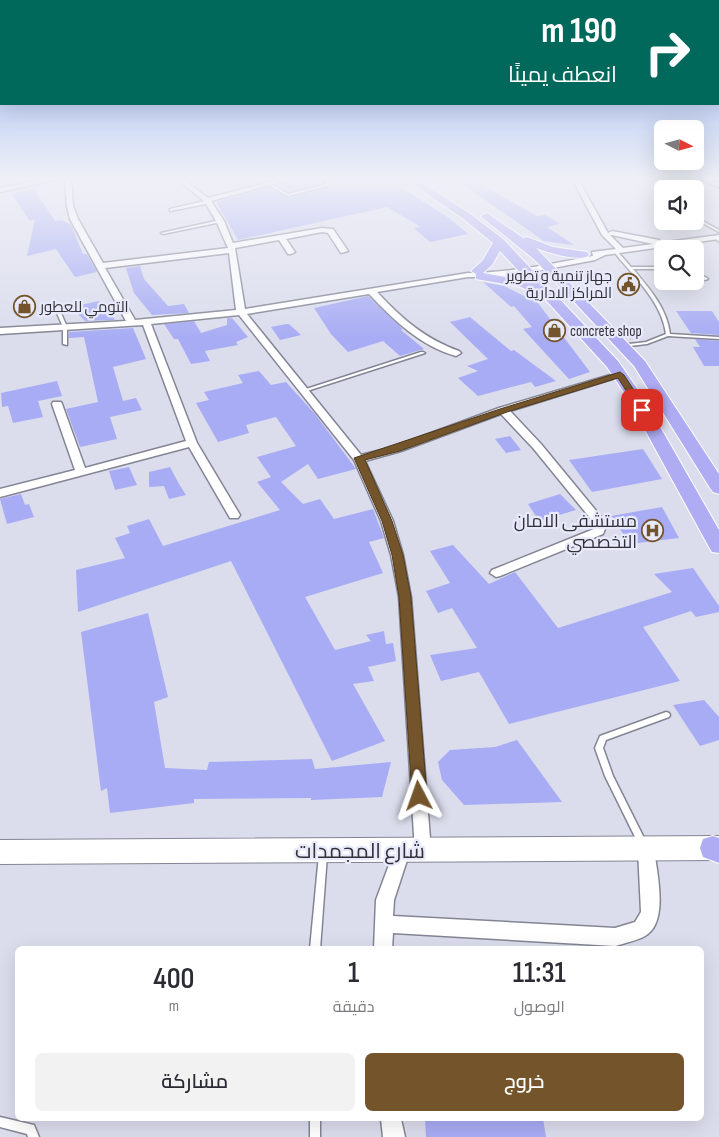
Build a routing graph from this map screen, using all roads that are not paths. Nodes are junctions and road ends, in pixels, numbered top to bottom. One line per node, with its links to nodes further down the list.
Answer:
1 (82, 232): 25 (street)
2 (167, 232): 9 (lane)
3 (225, 232): 18 (street)
4 (310, 232): 11 (street)
5 (331, 232): 19 (street)
6 (486, 232): 15 (main road)
7 (509, 232): 10 (main road)
8 (600, 232): 13 (street)
9 (163, 233)
10 (515, 236): 23 (main road); 24 (main road)
11 (280, 237): 18 (street); 21 (street)
12 (718, 237): 14 (street)
13 (604, 240): 16 (street); 20 (street); 22 (street); 22 (street); 23 (street); 23 (street)
14 (698, 240)
15 (499, 242): 26 (main road); 29 (main road)
16 (654, 243)
17 (654, 247): 20 (street)
18 (232, 248): 25 (street); 34 (street)
19 (344, 250)
20 (633, 250): 22 (street)
21 (290, 252)
22 (619, 252): 27 (lane)
23 (585, 256): 24 (street); 31 (main road)
24 (544, 263): 26 (street); 31 (main road)
25 (101, 266): 36 (street)
26 (523, 266): 29 (street); 33 (main road)
27 (629, 268): 28 (lane); 39 (lane)
28 (654, 268)
29 (475, 274): 30 (street); 33 (main road)
30 (371, 291): 34 (street); 44 (street)
31 (576, 296): 42 (main road)
32 (55, 304): 37 (lane)
33 (563, 308): 45 (main road)
34 (241, 312): 35 (street); 46 (street)
35 (146, 322): 36 (street); 49 (street)
36 (132, 323): 37 (street)
37 (65, 327): 38 (street); 41 (lane)
38 (0, 331)
39 (668, 335): 40 (lane); 42 (lane)
40 (719, 338)
41 (65, 344)
42 (623, 346): 52 (main road)
43 (422, 353): 46 (lane)
44 (456, 353)
45 (620, 375): 48 (street); 55 (main road)
46 (306, 390): 50 (street)
47 (58, 404): 51 (street)
48 (503, 410): 50 (street); 56 (street)
49 (192, 443): 51 (street); 54 (street)
50 (359, 458): 60 (street)
51 (81, 472): 53 (street)
52 (719, 488)
53 (0, 493)
54 (234, 516)
55 (719, 547)
56 (496, 573)
57 (666, 715): 59 (lane)
58 (717, 849): 59 (main road, شارع المجمدات)
59 (646, 850): 60 (main road, شارع المجمدات); 63 (street)
60 (413, 851): 62 (main road, شارع المجمدات); 63 (street)
61 (0, 852): 62 (main road, شارع المجمدات)
62 (324, 852): 64 (lane)
63 (384, 924): 65 (street)
64 (315, 946)
65 (383, 946)
66 (315, 1121): 70 (lane)
67 (391, 1121): 71 (street)
68 (0, 1122): 69 (lane)
69 (34, 1137)
70 (315, 1137)
71 (394, 1137)

